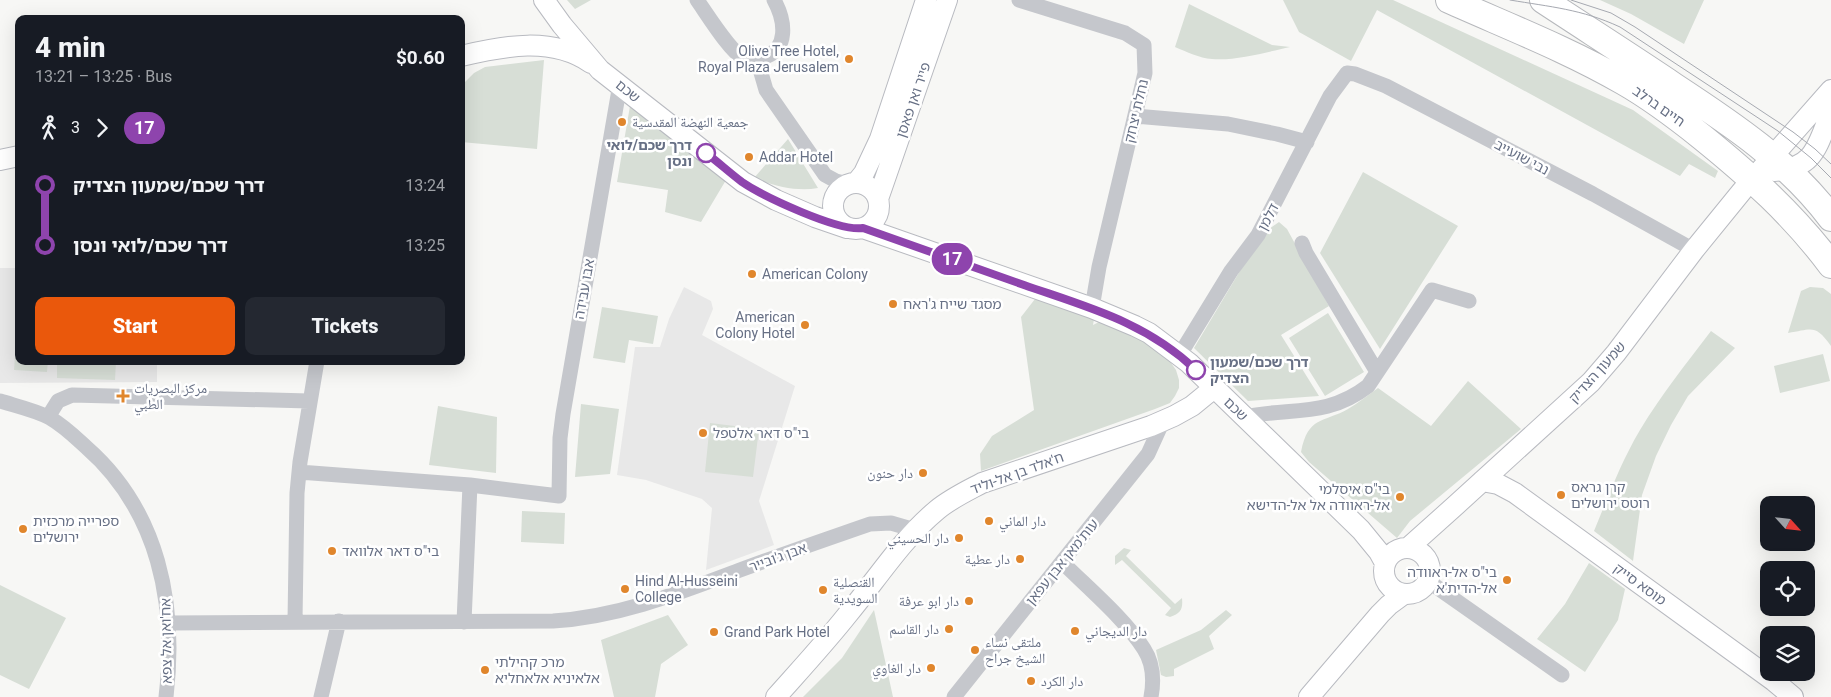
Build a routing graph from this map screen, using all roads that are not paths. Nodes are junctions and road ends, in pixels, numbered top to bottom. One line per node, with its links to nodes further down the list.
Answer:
1 (544, 0): 11 (street, שכם)
2 (697, 0): 10 (street)
3 (774, 0): 10 (street)
4 (926, 0): 21 (street, פייר ואן פאסן)
5 (948, 0): 23 (street, פייר ואן פאסן)
6 (1019, 0): 16 (street, נחלת יצחק)
7 (1449, 0): 20 (highway, חיים ברלב)
8 (1543, 0): 20 (highway, חיים ברלב)
9 (465, 55): 11 (street)
10 (757, 59): 21 (street)
11 (600, 70): 13 (street, שכם)
12 (1347, 73): 17 (street, דלמן); 28 (street, נבי שועייב)
13 (620, 84): 22 (street, שכם); 43 (street, אבו עבידה)
14 (1831, 90): 20 (street, שמעון הצדיק)
15 (1831, 113): 20 (street, שמעון הצדיק)
16 (1135, 116): 17 (street); 31 (street, נחלת יצחק)
17 (1307, 142): 32 (street, דלמן)
18 (15, 157): 19 (street)
19 (0, 160)
20 (1770, 172): 24 (highway, חיים ברלב); 28 (street, שמעון הצדיק); 29 (highway, חיים ברלב)
21 (848, 185): 22 (street, שכם); 23 (street); 25 (street)
22 (776, 200): 25 (street, שכם)
23 (878, 206): 25 (street); 27 (street, שכם)
24 (1831, 218)
25 (855, 228): 27 (street, שכם)
26 (1302, 243): 34 (street)
27 (926, 250): 31 (street, שכם)
28 (1694, 250): 42 (street, שמעון הצדיק)
29 (1831, 264)
30 (1469, 301): 34 (street)
31 (1092, 308): 32 (street, שכם)
32 (1179, 356): 35 (street, שכם)
33 (316, 365): 37 (street)
34 (1377, 372): 39 (street)
35 (1214, 388): 39 (street, שכם); 40 (street, ח'אלד בן אל-וליד)
36 (0, 401): 38 (street, אח'ואן אל צפא)
37 (309, 401): 38 (street); 41 (street)
38 (48, 417): 52 (street, אח'ואן אל צפא)
39 (1244, 417): 45 (street, שכם)
40 (1163, 421): 44 (street, ח'אלד בן אל-וליד); 46 (street, עות'מאן אבן עפאן)
41 (299, 472): 43 (street); 50 (street)
42 (1482, 481): 45 (street, שמעון הצדיק); 60 (street, מוסא סייק)
43 (470, 485): 51 (street)
44 (915, 530): 51 (street, אבן ג'ובייר); 56 (street, ח'אלד בן אל-וליד)
45 (1396, 554): 47 (street); 48 (street)
46 (1062, 562): 57 (street, עות'מאן אבן עפאן); 58 (street)
47 (1428, 581): 48 (street); 53 (street)
48 (1396, 590): 59 (street)
49 (339, 621): 50 (street, אבן ג'ובייר); 51 (street, אבן ג'ובייר); 55 (street)
50 (295, 622): 52 (street, אבן ג'ובייר)
51 (464, 622)
52 (168, 623): 54 (street, אח'ואן אל צפא)
53 (1562, 675)
54 (166, 697)
55 (321, 697)
56 (776, 697)
57 (954, 697)
58 (1151, 697)
59 (1309, 697)
60 (1792, 697)

